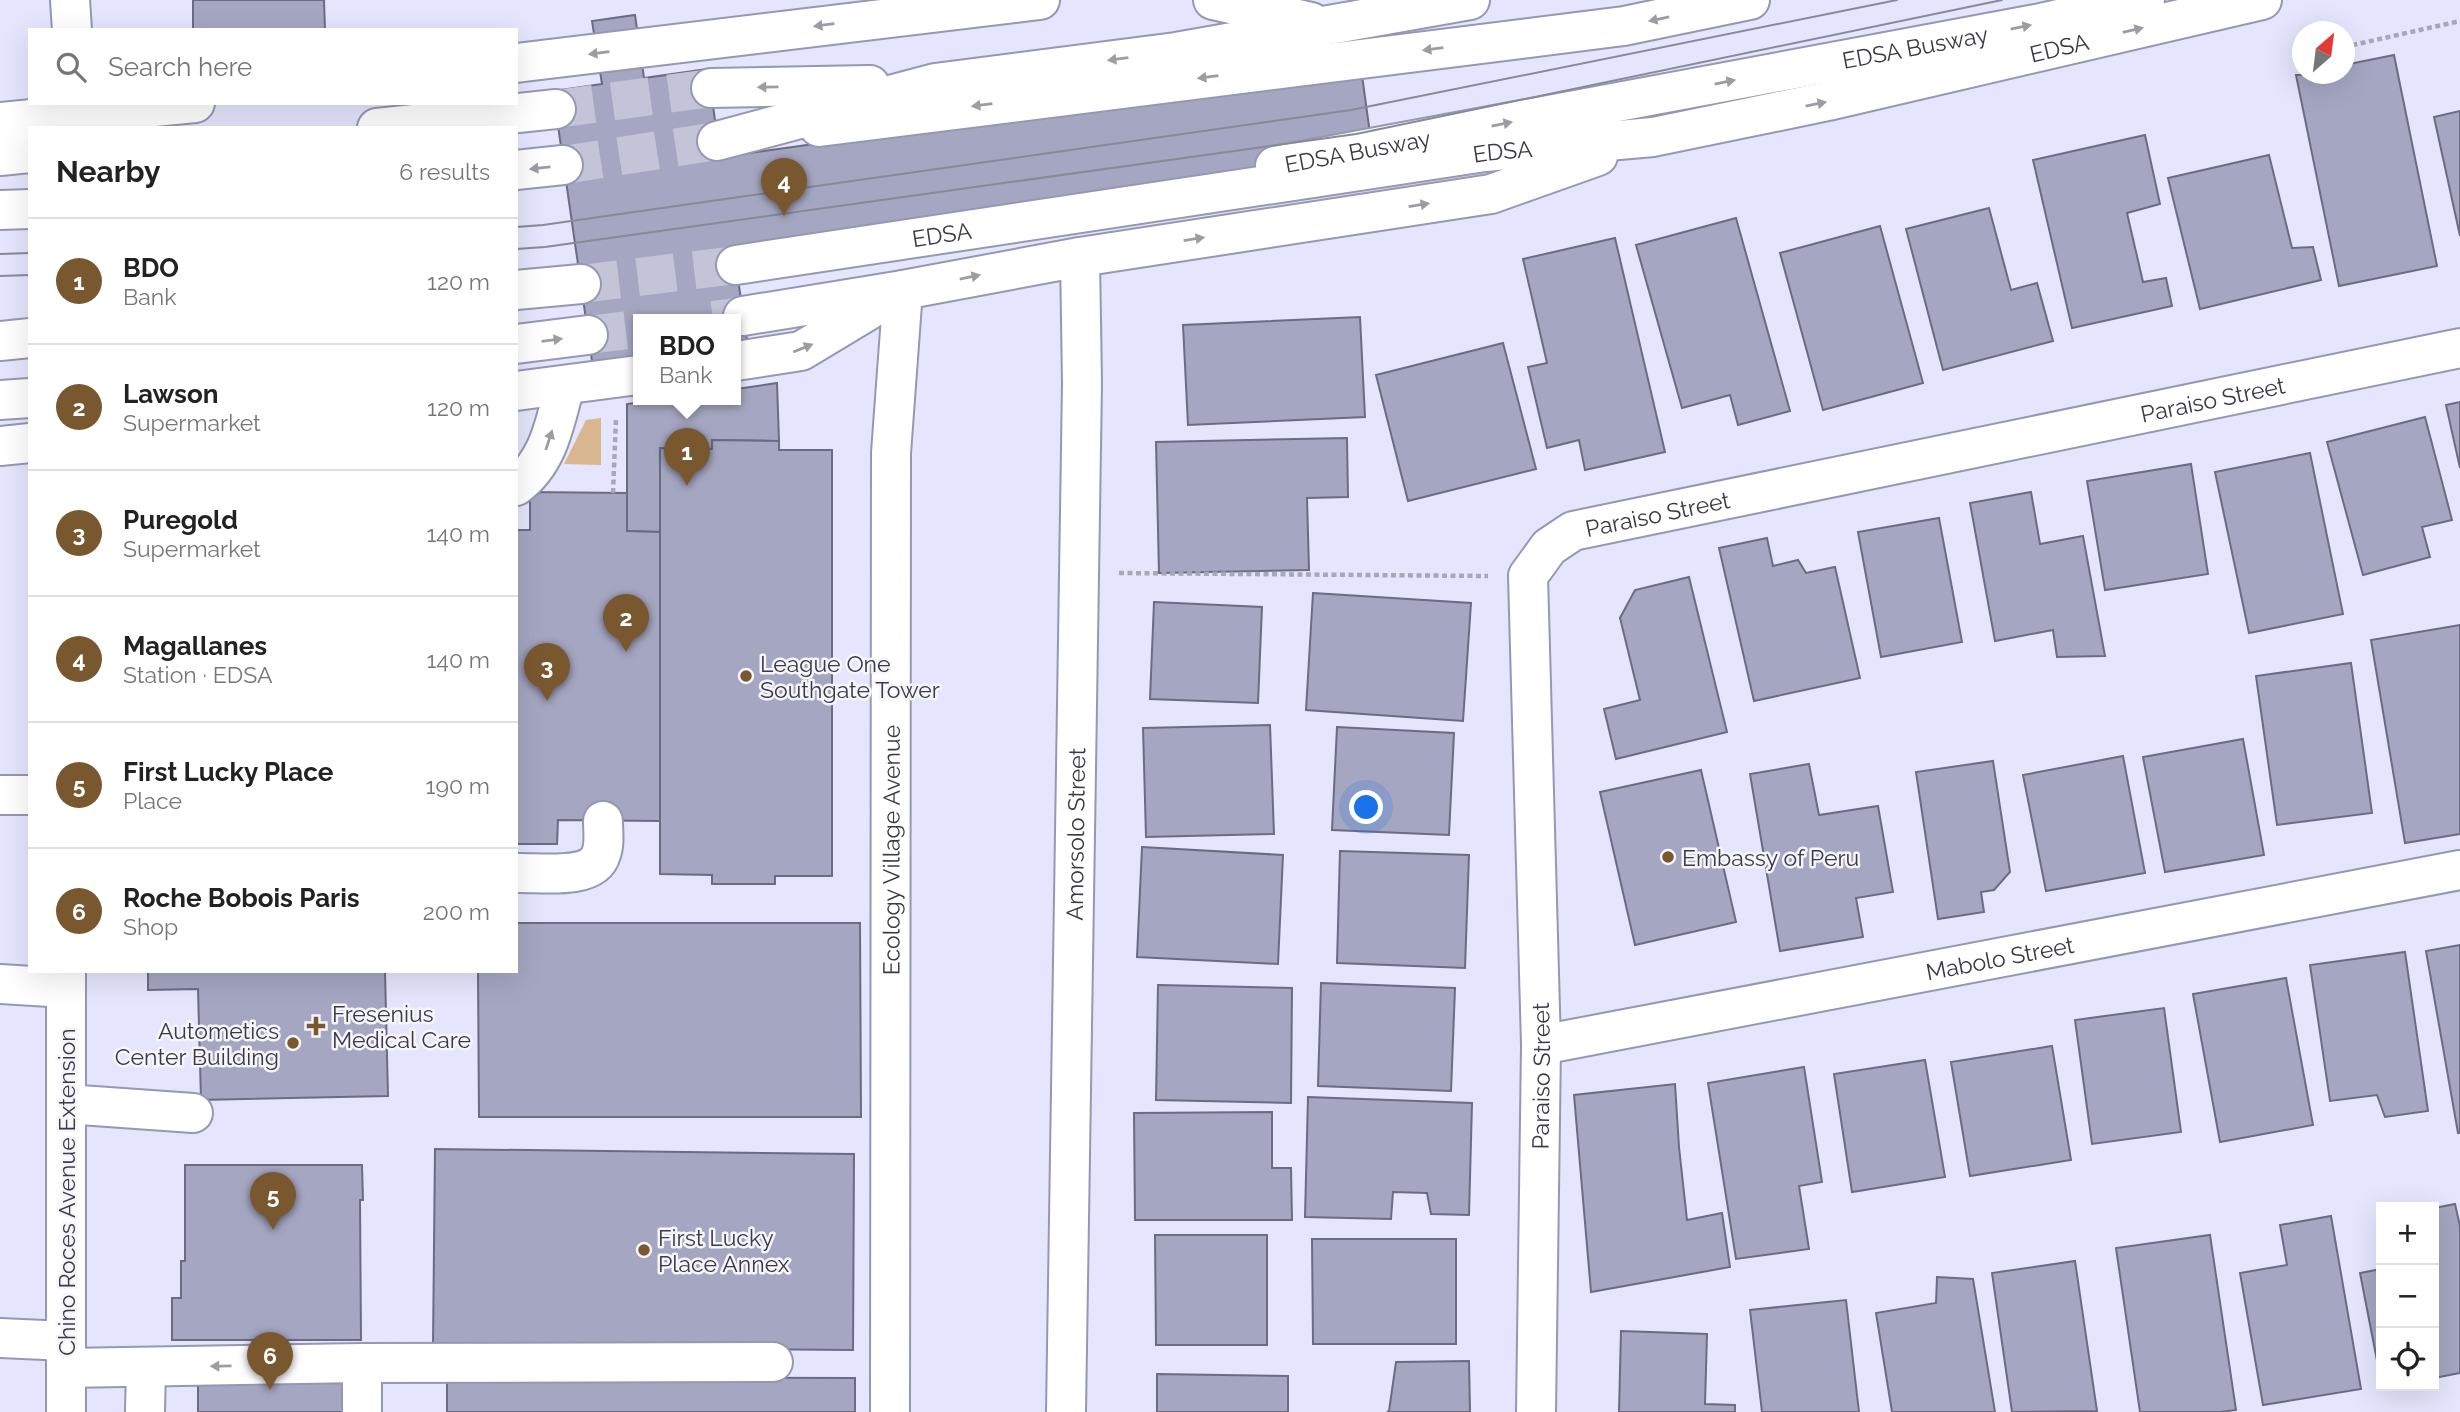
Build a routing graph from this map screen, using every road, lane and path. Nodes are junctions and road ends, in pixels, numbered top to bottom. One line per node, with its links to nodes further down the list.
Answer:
1 (70, 0): 11 (main road)
2 (1040, 0): 8 (main road)
3 (1213, 0): 10 (main road)
4 (1470, 0): 10 (main road)
5 (1750, 0): 14 (main road, one-way to 14)
6 (2145, 0): 30 (main road, EDSA Busway, one-way to 6)
7 (2262, 0): 22 (main road, EDSA, one-way to 7)
8 (892, 8): 13 (main road, one-way to 13)
9 (2460, 21): 12 (path)
10 (1330, 26): 14 (main road, one-way to 14)
11 (72, 28)
12 (2355, 45)
13 (518, 63)
14 (935, 83): 15 (main road, one-way to 15)
15 (711, 88)
16 (178, 105): 18 (main road)
17 (556, 109): 21 (main road)
18 (96, 115): 19 (main road)
19 (59, 116): 20 (main road)
20 (0, 122)
21 (396, 126)
22 (1653, 137): 29 (main road, one-way to 22); 30 (main road, EDSA)
23 (28, 153): 24 (main road)
24 (0, 156)
25 (563, 165): 26 (main road, one-way to 26)
26 (518, 170)
27 (28, 209): 28 (main road)
28 (0, 211)
29 (1080, 257): 33 (main road, one-way to 29); 51 (main road, Amorsolo Street)
30 (736, 265)
31 (581, 284): 32 (main road)
32 (518, 290)
33 (902, 290): 34 (main road); 40 (main road, one-way to 33); 71 (main road, Ecology Village Avenue)
34 (743, 316)
35 (588, 335): 38 (main road, one-way to 35)
36 (28, 338): 37 (main road)
37 (0, 341)
38 (518, 344)
39 (2460, 348): 52 (main road, Paraiso Street)
40 (741, 360)
41 (633, 376): 42 (main road)
42 (565, 385): 43 (main road); 49 (main road, one-way to 42)
43 (518, 391)
44 (28, 398): 45 (main road)
45 (0, 400)
46 (616, 413): 50 (path)
47 (28, 443): 48 (main road)
48 (0, 446)
49 (518, 484)
50 (613, 493)
51 (1079, 573): 52 (path); 72 (main road, Amorsolo Street)
52 (1528, 576): 60 (main road, Paraiso Street)
53 (0, 795): 54 (main road)
54 (28, 795)
55 (603, 821): 57 (main road)
56 (2460, 870): 60 (main road, Mabolo Street)
57 (518, 873)
58 (66, 980): 59 (main road); 61 (main road, Chino Roces Avenue Extension)
59 (0, 985)
60 (1541, 1045): 73 (main road, Paraiso Street)
61 (66, 1104): 62 (main road); 64 (main road, Chino Roces Avenue Extension)
62 (193, 1113)
63 (0, 1338): 64 (main road)
64 (66, 1354): 67 (main road); 68 (main road, Chino Roces Avenue Extension)
65 (773, 1362): 66 (main road)
66 (362, 1363): 67 (main road, one-way to 67); 70 (main road)
67 (153, 1367): 69 (main road)
68 (66, 1412)
69 (145, 1412)
70 (362, 1412)
71 (890, 1412)
72 (1066, 1412)
73 (1536, 1412)

